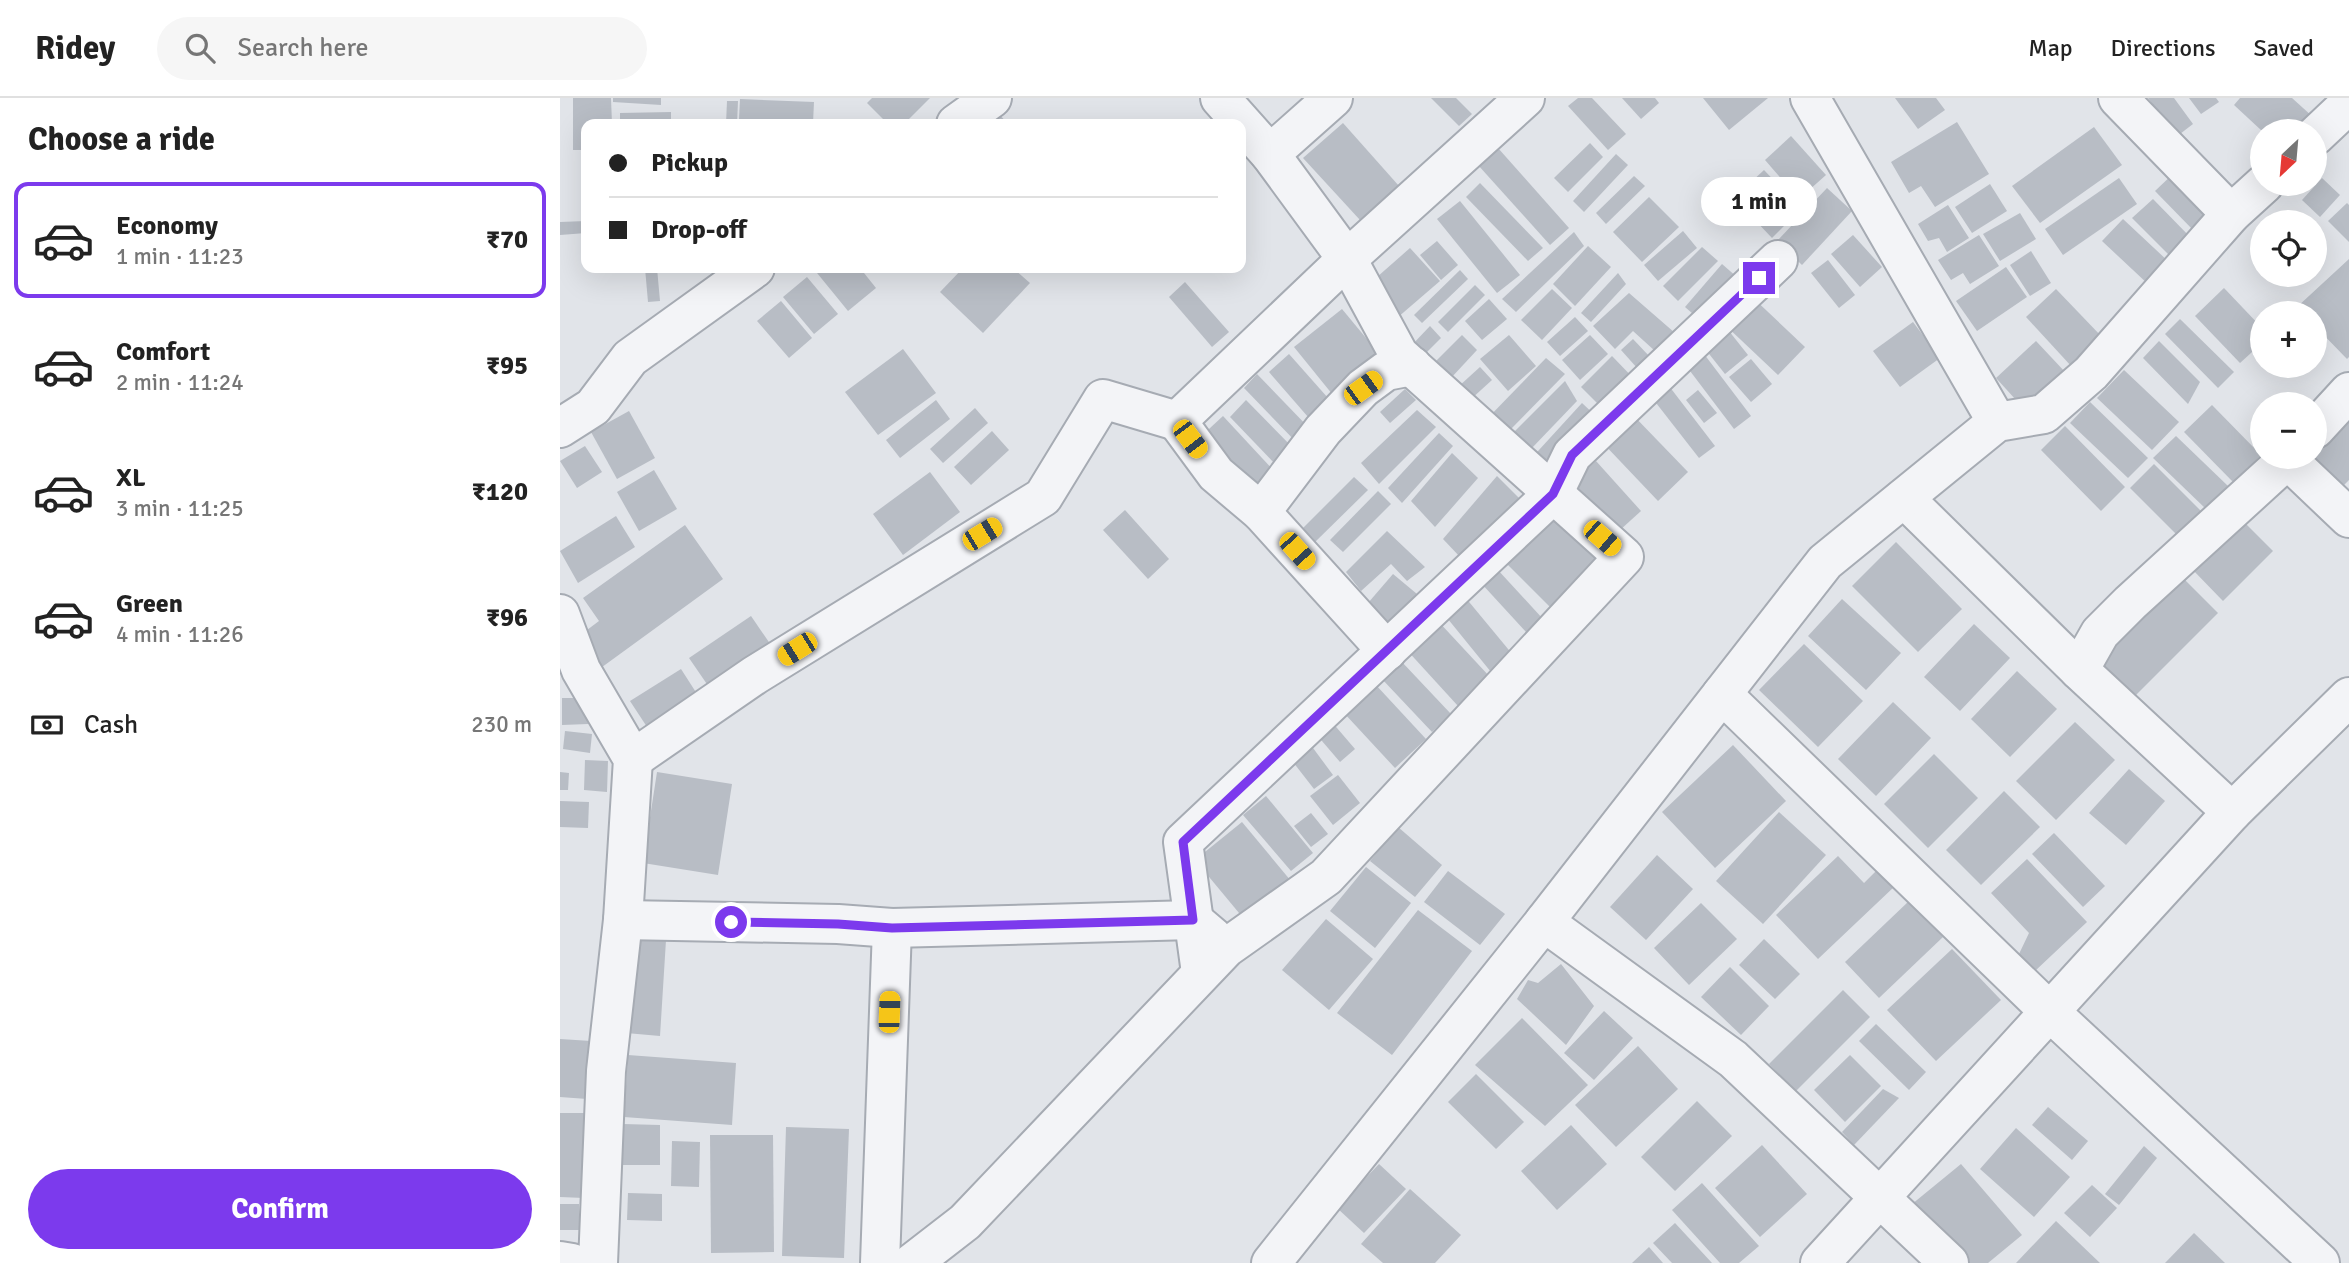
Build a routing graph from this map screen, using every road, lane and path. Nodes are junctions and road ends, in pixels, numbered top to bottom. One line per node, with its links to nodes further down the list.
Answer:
1 (992, 98): 8 (street)
2 (1220, 98): 9 (street)
3 (1333, 98): 12 (street)
4 (1525, 98): 15 (street)
5 (1810, 98): 22 (street)
6 (2118, 98): 14 (street)
7 (2349, 104): 10 (street)
8 (963, 119)
9 (1239, 119)
10 (2328, 124)
11 (1246, 127): 12 (street)
12 (1270, 154): 15 (street)
13 (2251, 196): 14 (street)
14 (2231, 214): 22 (street)
15 (1347, 259): 18 (street); 21 (street)
16 (1778, 260): 26 (street)
17 (748, 273): 23 (street)
18 (1412, 366): 26 (street); 28 (street)
19 (2349, 392): 20 (street)
20 (2327, 416)
21 (1177, 421): 28 (street); 35 (street)
22 (1997, 422): 27 (street)
23 (560, 428)
24 (2277, 469): 32 (street)
25 (2300, 469): 29 (street)
26 (1553, 494): 31 (street); 41 (street)
27 (1904, 498): 32 (street); 33 (street)
28 (1261, 512): 31 (street)
29 (2349, 517)
30 (560, 614): 35 (street)
31 (1387, 651): 38 (street)
32 (2079, 670): 36 (street)
33 (1721, 694): 39 (street); 42 (street)
34 (2349, 697): 36 (street)
35 (633, 759): 37 (street)
36 (2232, 812): 42 (street)
37 (623, 920): 40 (street); 46 (street)
38 (1193, 920): 40 (street); 41 (street)
39 (1544, 922): 43 (street); 49 (street)
40 (892, 928): 47 (street)
41 (1213, 960): 48 (street)
42 (2049, 1011): 43 (street); 52 (street)
43 (1880, 1196): 50 (street); 51 (street)
44 (560, 1261): 45 (street)
45 (572, 1263)
46 (598, 1263)
47 (880, 1263)
48 (912, 1263)
49 (1271, 1263)
50 (1820, 1263)
51 (1949, 1263)
52 (2320, 1263)

